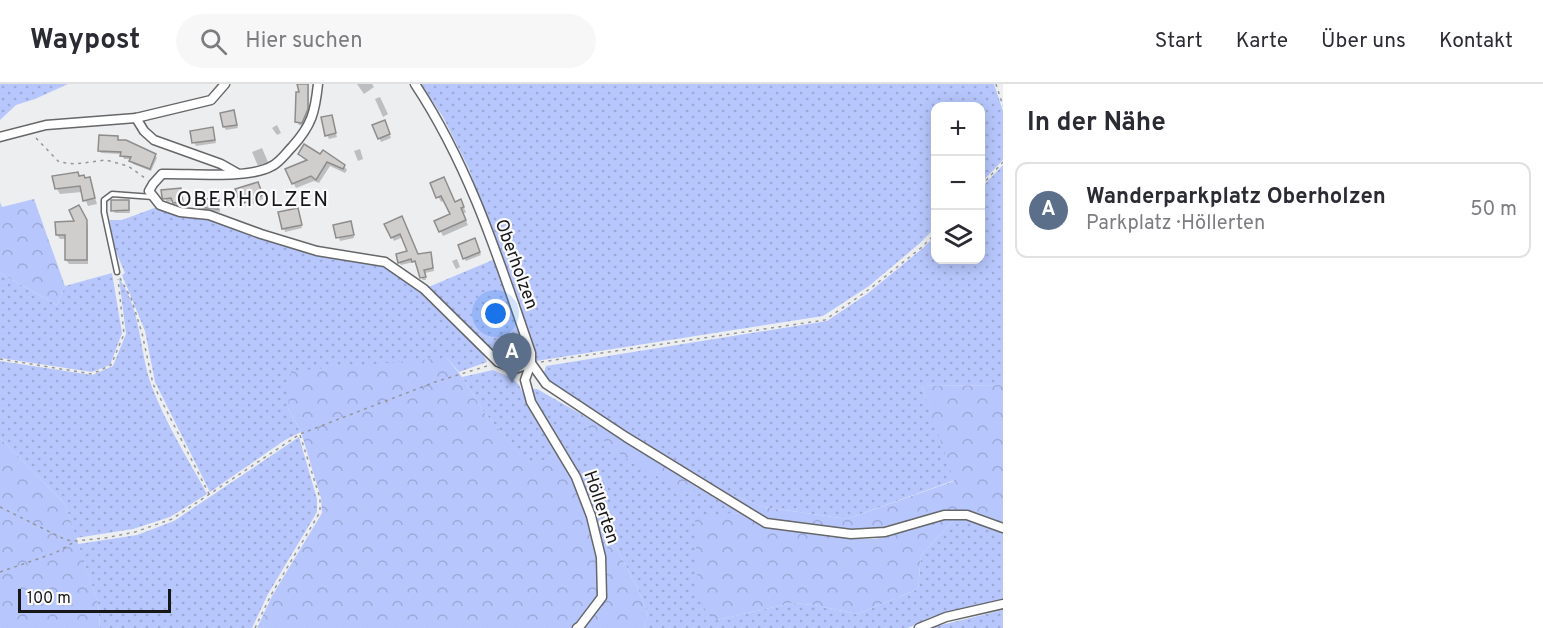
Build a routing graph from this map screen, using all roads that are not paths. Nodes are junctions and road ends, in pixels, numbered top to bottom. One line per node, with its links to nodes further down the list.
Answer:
1 (225, 84): 4 (street)
2 (318, 84): 6 (street)
3 (415, 84): 9 (street, Oberholzen)
4 (136, 118): 5 (street); 6 (street)
5 (0, 137)
6 (237, 173): 7 (street)
7 (154, 197): 8 (lane); 9 (street)
8 (117, 272)
9 (531, 363): 10 (street); 12 (street, Höllerten)
10 (1003, 528)
11 (1003, 604): 13 (street)
12 (577, 628)
13 (918, 628)

